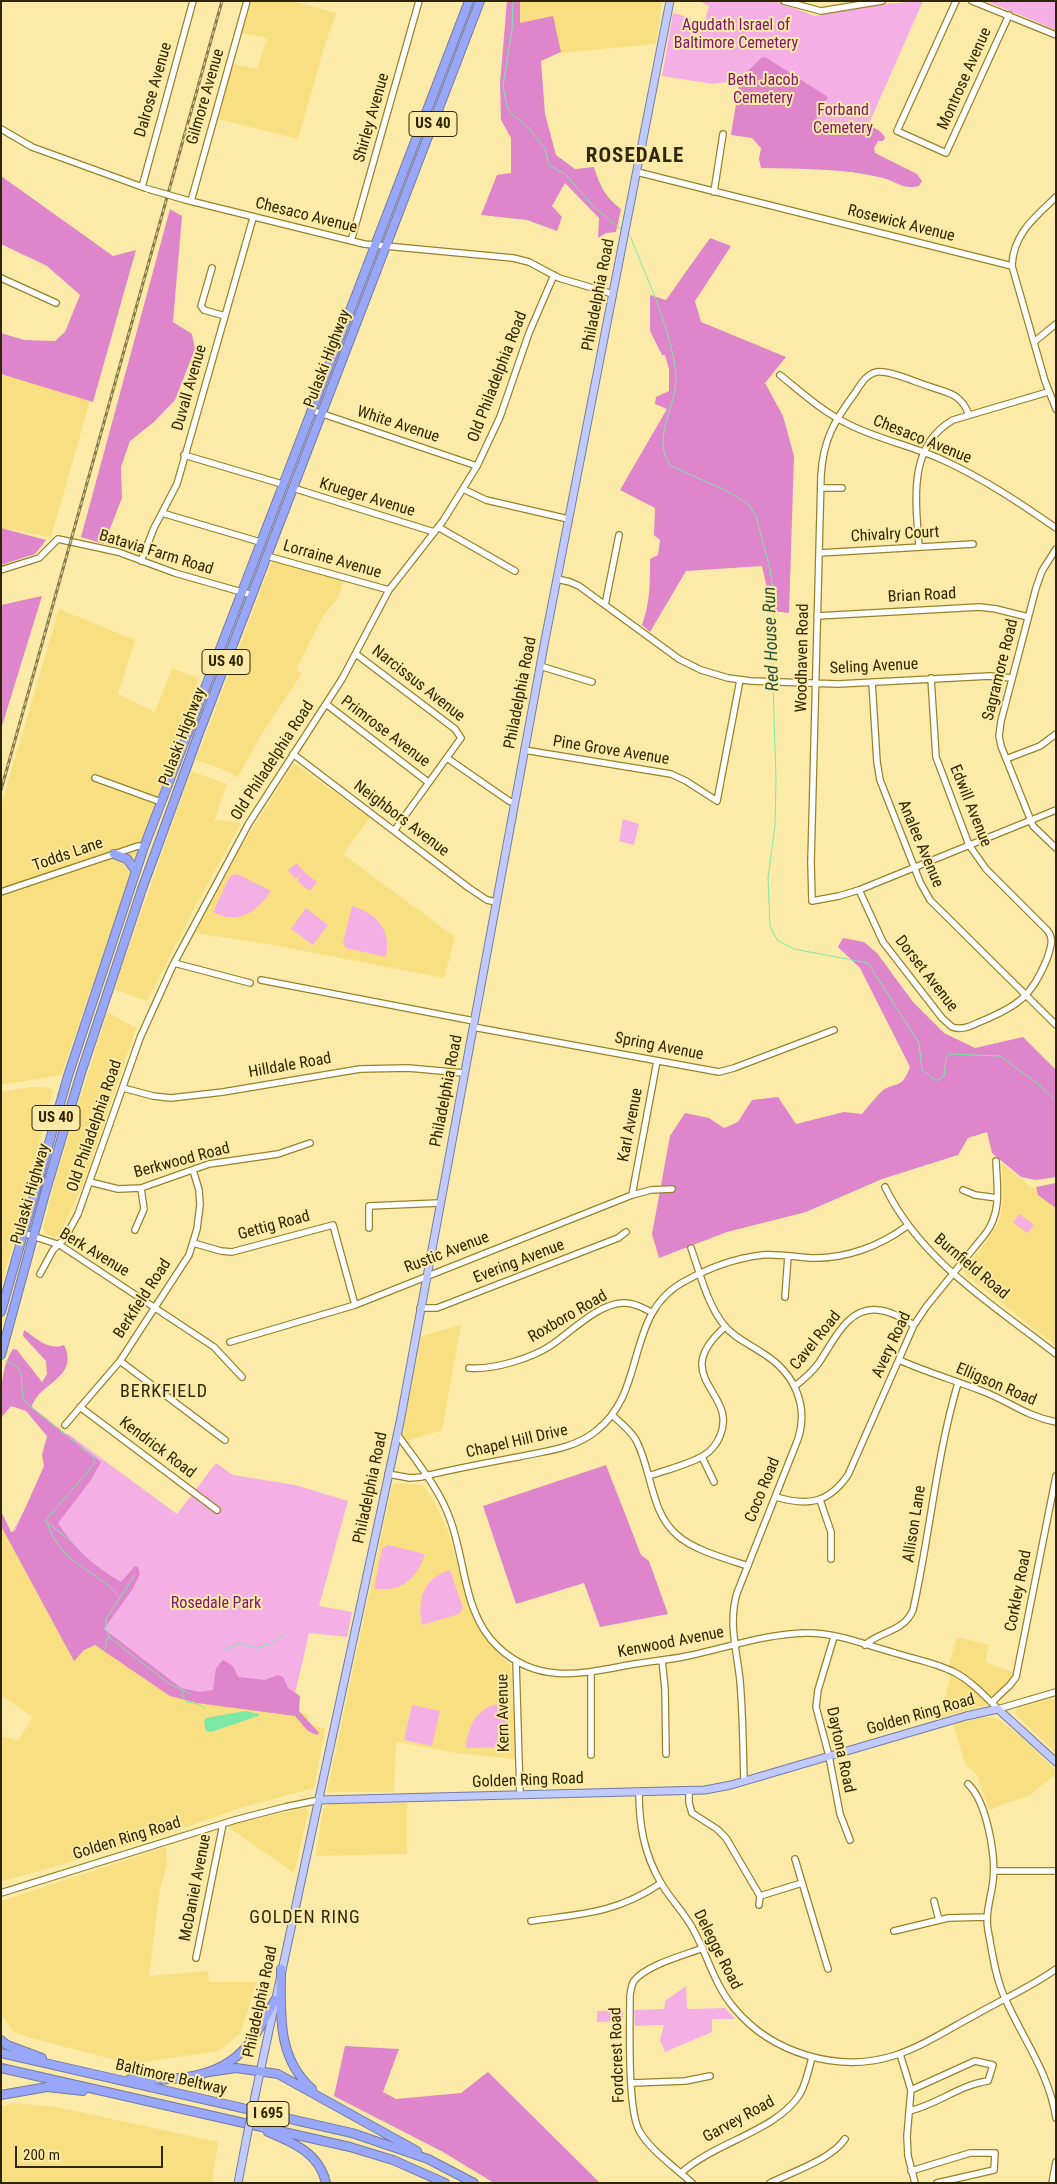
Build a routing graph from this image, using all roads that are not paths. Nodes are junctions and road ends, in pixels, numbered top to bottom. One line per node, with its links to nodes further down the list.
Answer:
1 (193, 1): 16 (street, Dalrose Avenue)
2 (247, 1): 19 (street, Gilmore Avenue)
3 (419, 1): 21 (street, Shirley Avenue)
4 (469, 1): 22 (highway, Pulaski Highway / US 40)
5 (480, 1): 23 (highway, Pulaski Highway / US 40)
6 (670, 1): 15 (main road, Philadelphia Road)
7 (784, 1): 8 (street)
8 (882, 1)
9 (956, 1): 11 (street, Montrose Avenue)
10 (972, 1): 11 (street)
11 (1008, 16): 12 (street)
12 (1056, 35)
13 (1, 129): 16 (street, Chesaco Avenue)
14 (723, 134): 17 (street)
15 (637, 172): 17 (street, Rosewick Avenue); 28 (main road, Philadelphia Road)
16 (142, 187): 19 (street, Chesaco Avenue, bridge)
17 (714, 192): 24 (street, Rosewick Avenue)
18 (1056, 197): 24 (street)
19 (189, 200): 20 (street, Chesaco Avenue)
20 (253, 218): 21 (street, Chesaco Avenue); 30 (street, Duvall Avenue)
21 (351, 242): 22 (street, Chesaco Avenue)
22 (375, 245): 23 (street, Chesaco Avenue); 36 (highway, Pulaski Highway / US 40)
23 (386, 247): 26 (street, Chesaco Avenue); 37 (highway, Pulaski Highway / US 40)
24 (1012, 266): 32 (street)
25 (212, 268): 30 (street)
26 (554, 275): 28 (street, Chesaco Avenue); 42 (street, Old Philadelphia Road)
27 (1, 278): 29 (street)
28 (613, 294): 49 (main road, Philadelphia Road)
29 (56, 303)
30 (224, 316): 41 (street, Duvall Avenue)
31 (1056, 324): 32 (street)
32 (1034, 342): 34 (street)
33 (780, 375): 39 (street, Chesaco Avenue)
34 (1048, 392): 35 (street); 38 (street)
35 (1056, 409)
36 (311, 410): 37 (street, White Avenue); 43 (highway, Pulaski Highway / US 40)
37 (322, 414): 42 (street, White Avenue); 44 (highway, Pulaski Highway / US 40)
38 (969, 415): 39 (street, Woodhaven Road); 40 (street)
39 (836, 418): 40 (street, Chesaco Avenue); 45 (street, Woodhaven Road)
40 (924, 452): 50 (street, Chesaco Avenue); 55 (street)
41 (184, 455): 43 (street); 48 (street, Duvall Avenue)
42 (477, 466): 47 (street, Old Philadelphia Road)
43 (282, 484): 53 (highway, Pulaski Highway / US 40)
44 (293, 488): 51 (street, Krueger Avenue); 58 (highway, Pulaski Highway / US 40)
45 (821, 488): 46 (street); 57 (street, Woodhaven Road)
46 (842, 488)
47 (463, 489): 49 (street); 51 (street, Old Philadelphia Road)
48 (162, 513): 53 (street); 59 (street, Duvall Avenue)
49 (568, 519): 62 (main road, Philadelphia Road)
50 (1056, 528)
51 (436, 530): 61 (street, Krueger Avenue); 63 (street, Old Philadelphia Road)
52 (619, 535): 66 (street)
53 (260, 542): 64 (highway, Pulaski Highway / US 40)
54 (973, 544): 55 (street, Chivalry Court)
55 (919, 547): 57 (street, Chivalry Court)
56 (1056, 549): 68 (street, Sagramore Road)
57 (819, 553): 67 (street, Woodhaven Road)
58 (267, 556): 63 (street, Lorraine Avenue); 65 (highway, Pulaski Highway / US 40)
59 (141, 561): 60 (street, Batavia Farm Road); 64 (street, Batavia Farm Road)
60 (1, 570)
61 (515, 571)
62 (557, 579): 66 (street, Seling Avenue); 70 (main road, Philadelphia Road)
63 (389, 590): 69 (street, Old Philadelphia Road)
64 (240, 592): 65 (street, Batavia Farm Road); 85 (highway, Pulaski Highway / US 40)
65 (252, 595): 125 (highway, Pulaski Highway / US 40)
66 (605, 605): 73 (street, Seling Avenue)
67 (817, 616): 68 (street, Brian Road); 76 (street, Woodhaven Road)
68 (1028, 617): 72 (street, Sagramore Road)
69 (356, 654): 77 (street, Old Philadelphia Road); 81 (street, Narcissus Avenue)
70 (540, 666): 74 (street); 79 (main road, Philadelphia Road)
71 (931, 678): 72 (street, Seling Avenue); 75 (street, Seling Avenue); 90 (street, Edwill Avenue)
72 (1012, 678): 82 (street, Sagramore Road)
73 (740, 680): 76 (street, Seling Avenue); 79 (street, Pine Grove Avenue)
74 (592, 682)
75 (872, 682): 76 (street, Seling Avenue); 94 (street, Analee Avenue)
76 (816, 684): 96 (street, Woodhaven Road)
77 (326, 704): 80 (street, Old Philadelphia Road); 84 (street, Primrose Avenue)
78 (1056, 734): 82 (street)
79 (524, 750): 86 (main road, Philadelphia Road)
80 (293, 754): 89 (street, Neighbors Avenue); 99 (street, Old Philadelphia Road)
81 (447, 758): 84 (street); 86 (street)
82 (1006, 759): 88 (street, Sagramore Road)
83 (95, 778): 85 (street)
84 (428, 782): 89 (street)
85 (161, 802): 91 (highway, Pulaski Highway / US 40)
86 (514, 803): 98 (main road, Philadelphia Road)
87 (1056, 810): 88 (street)
88 (1030, 820): 90 (street); 92 (street, Sagramore Road)
89 (394, 831): 98 (street, Neighbors Avenue)
90 (969, 845): 94 (street); 102 (street, Edwill Avenue)
91 (144, 847): 93 (street, Todds Lane); 95 (highway, Pulaski Highway / US 40)
92 (1056, 848)
93 (114, 854): 95 (highway); 97 (street, Todds Lane)
94 (914, 868): 96 (street); 102 (street, Analee Avenue)
95 (136, 871): 124 (highway, Pulaski Highway / US 40)
96 (859, 890): 102 (street, Dorset Avenue)
97 (1, 892)
98 (496, 902): 103 (main road, Philadelphia Road)
99 (174, 963): 101 (street); 108 (street, Old Philadelphia Road)
100 (262, 980): 103 (street, Spring Avenue)
101 (250, 983)
102 (1026, 996): 104 (street, Analee Avenue)
103 (473, 1024): 106 (street, Spring Avenue); 107 (main road, Philadelphia Road)
104 (1056, 1026)
105 (834, 1030): 106 (street, Spring Avenue)
106 (657, 1061): 117 (street, Karl Avenue)
107 (464, 1073): 108 (street, Hilldale Road); 119 (main road, Philadelphia Road)
108 (123, 1088): 112 (street, Old Philadelphia Road)
109 (310, 1143): 111 (street, Berkwood Road)
110 (996, 1161): 118 (street, Avery Road)
111 (193, 1170): 114 (street, Berkwood Road); 126 (street, Berkfield Road)
112 (90, 1182): 114 (street, Berkwood Road); 127 (street, Old Philadelphia Road)
113 (885, 1187): 120 (street, Burnfield Road)
114 (141, 1188): 122 (street)
115 (672, 1189): 117 (street, Rustic Avenue)
116 (963, 1190): 118 (street)
117 (632, 1195): 133 (street, Rustic Avenue)
118 (998, 1198): 131 (street, Avery Road)
119 (439, 1203): 121 (street); 133 (main road, Philadelphia Road)
120 (907, 1226): 129 (street, Chapel Hill Drive); 131 (street, Burnfield Road)
121 (369, 1228)
122 (135, 1230)
123 (626, 1232): 137 (street, Evering Avenue)
124 (23, 1233): 125 (street, Berk Avenue); 138 (highway, Pulaski Highway / US 40)
125 (33, 1237): 127 (street, Berk Avenue); 144 (highway, Pulaski Highway / US 40)
126 (193, 1242): 135 (street, Gettig Road); 136 (street, Berkfield Road)
127 (60, 1244): 132 (street, Old Philadelphia Road); 136 (street, Berk Avenue)
128 (691, 1248): 130 (street, Coco Road)
129 (788, 1256): 130 (street, Chapel Hill Drive); 134 (street)
130 (700, 1273): 139 (street, Chapel Hill Drive); 141 (street, Coco Road)
131 (953, 1273): 140 (street, Avery Road); 143 (street, Burnfield Road)
132 (40, 1274)
133 (426, 1277): 135 (street, Rustic Avenue); 137 (main road, Philadelphia Road)
134 (785, 1297)
135 (355, 1305): 142 (street, Rustic Avenue)
136 (155, 1308): 146 (street, Berkfield Road); 148 (street, Berk Avenue)
137 (420, 1308): 155 (main road, Philadelphia Road)
138 (1, 1312)
139 (651, 1312): 147 (street, Roxboro Road); 152 (street, Chapel Hill Drive)
140 (914, 1325): 145 (street, Avery Road); 150 (street, Cavel Road)
141 (725, 1327): 150 (street, Coco Road); 157 (street)
142 (230, 1342)
143 (1056, 1354)
144 (1, 1355)
145 (899, 1360): 149 (street, Elligson Road); 164 (street, Avery Road)
146 (120, 1361): 151 (street, Berkfield Road); 156 (street)
147 (469, 1368)
148 (242, 1377)
149 (958, 1383): 153 (street, Elligson Road); 170 (street, Allison Lane)
150 (795, 1386): 163 (street, Coco Road)
151 (80, 1407): 154 (street, Berkfield Road); 165 (street, Kendrick Road)
152 (612, 1415): 159 (street, Chapel Hill Drive); 160 (street)
153 (1056, 1422)
154 (65, 1426)
155 (397, 1434): 158 (main road, Philadelphia Road); 159 (street, Kenwood Avenue)
156 (225, 1440)
157 (702, 1457): 160 (street); 162 (street)
158 (388, 1474): 159 (street, Chapel Hill Drive); 186 (main road, Philadelphia Road)
159 (426, 1476): 172 (street, Kenwood Avenue)
160 (649, 1476): 167 (street)
161 (1056, 1476): 175 (street, Corkley Road)
162 (714, 1482)
163 (776, 1497): 164 (street); 167 (street, Coco Road)
164 (820, 1500): 166 (street)
165 (217, 1510)
166 (831, 1559)
167 (748, 1566): 169 (street, Coco Road)
168 (834, 1636): 169 (street, Kenwood Avenue); 170 (street, Kenwood Avenue); 179 (street, Daytona Road)
169 (735, 1644): 171 (street, Kenwood Avenue); 181 (street, Coco Road)
170 (865, 1645): 175 (street, Kenwood Avenue)
171 (662, 1660): 173 (street, Kenwood Avenue); 177 (street)
172 (516, 1661): 173 (street, Kenwood Avenue); 185 (street, Kern Avenue)
173 (591, 1672): 178 (street)
174 (1056, 1692): 176 (street, Golden Ring Road)
175 (992, 1702): 176 (street, Kenwood Avenue)
176 (998, 1709): 179 (main road, Golden Ring Road); 180 (main road, Kenwood Avenue)
177 (666, 1754)
178 (591, 1755)
179 (829, 1756): 181 (main road, Golden Ring Road); 188 (street, Daytona Road)
180 (1056, 1762)
181 (744, 1781): 183 (main road, Golden Ring Road)
182 (968, 1784): 190 (street)
183 (689, 1791): 184 (main road, Golden Ring Road); 195 (street)
184 (639, 1792): 185 (main road, Golden Ring Road); 192 (street, Delegge Road)
185 (520, 1795): 186 (main road, Golden Ring Road)
186 (319, 1800): 187 (street, Golden Ring Road); 204 (main road, Philadelphia Road)
187 (223, 1824): 194 (street, Golden Ring Road); 203 (street, McDaniel Avenue)
188 (850, 1840)
189 (795, 1859): 193 (street)
190 (994, 1871): 191 (street); 198 (street)
191 (1056, 1871)
192 (661, 1883): 200 (street); 202 (street, Delegge Road)
193 (802, 1883): 195 (street); 205 (street)
194 (1, 1893)
195 (760, 1896): 197 (street)
196 (934, 1901): 199 (street)
197 (759, 1905)
198 (987, 1917): 199 (street); 207 (street)
199 (939, 1920): 201 (street)
200 (531, 1921)
201 (894, 1931)
202 (703, 1948): 212 (street, Delegge Road); 219 (street, Fordcrest Road)
203 (196, 1958)
204 (282, 1969): 208 (main road, Philadelphia Road); 223 (highway)
205 (828, 1969)
206 (1056, 1970): 207 (street, Delegge Road)
207 (1005, 1998): 211 (street, Delegge Road); 225 (street)
208 (275, 2000): 215 (main road, Philadelphia Road); 216 (highway)
209 (1, 2040): 214 (highway)
210 (1, 2053): 214 (highway, Baltimore Beltway / I 695)
211 (900, 2054): 212 (street, Delegge Road); 220 (street)
212 (812, 2058): 231 (street, Garvey Road)
213 (1, 2068): 222 (highway, Baltimore Beltway / I 695)
214 (74, 2070): 218 (highway, Baltimore Beltway / I 695)
215 (260, 2071): 216 (highway); 223 (highway); 232 (main road, Philadelphia Road, bridge)
216 (209, 2072): 218 (highway)
217 (710, 2076): 219 (street)
218 (106, 2078): 228 (highway, Baltimore Beltway / I 695)
219 (632, 2084): 231 (street, Fordcrest Road)
220 (911, 2090): 224 (street); 224 (street)
221 (1, 2095): 222 (highway)
222 (144, 2100): 226 (highway, Baltimore Beltway / I 695)
223 (325, 2100): 228 (highway)
224 (909, 2111): 230 (street)
225 (1056, 2118)
226 (248, 2124): 233 (highway); 234 (highway, Baltimore Beltway / I 695)
227 (845, 2139): 237 (street)
228 (428, 2159): 235 (highway, Baltimore Beltway / I 695)
229 (1056, 2162): 240 (street)
230 (911, 2171): 238 (street); 239 (street)
231 (681, 2173): 236 (street, Fordcrest Road)
232 (238, 2183)
233 (326, 2183)
234 (445, 2183)
235 (474, 2183)
236 (692, 2183)
237 (770, 2183)
238 (915, 2183)
239 (937, 2183)
240 (1052, 2183)

